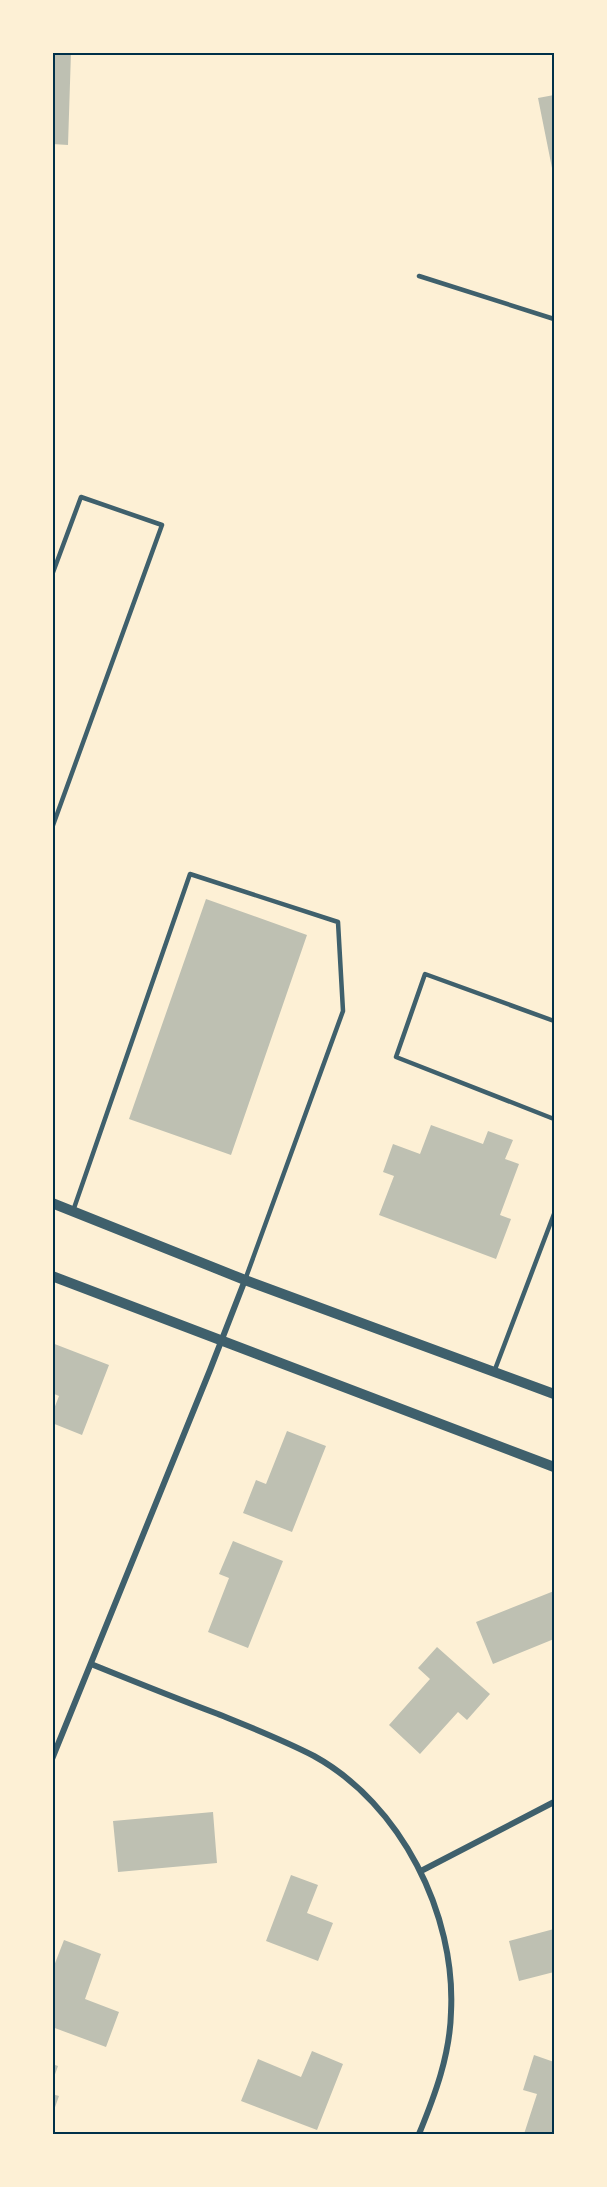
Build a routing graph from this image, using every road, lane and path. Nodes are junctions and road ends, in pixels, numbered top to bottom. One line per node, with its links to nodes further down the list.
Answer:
1 (419, 276): 2 (lane)
2 (555, 319)
3 (52, 575): 4 (lane)
4 (52, 828)
5 (555, 1021): 6 (lane)
6 (555, 1119)
7 (52, 1203): 8 (street)
8 (73, 1211): 11 (street); 11 (lane)
9 (555, 1214): 13 (lane)
10 (52, 1276): 12 (street)
11 (245, 1280): 12 (street); 13 (street)
12 (222, 1341): 15 (street); 16 (street)
13 (494, 1371): 14 (street)
14 (555, 1394)
15 (555, 1467)
16 (91, 1664): 17 (street); 19 (street)
17 (52, 1759)
18 (555, 1802): 19 (street)
19 (421, 1871): 20 (street)
20 (419, 2134)

